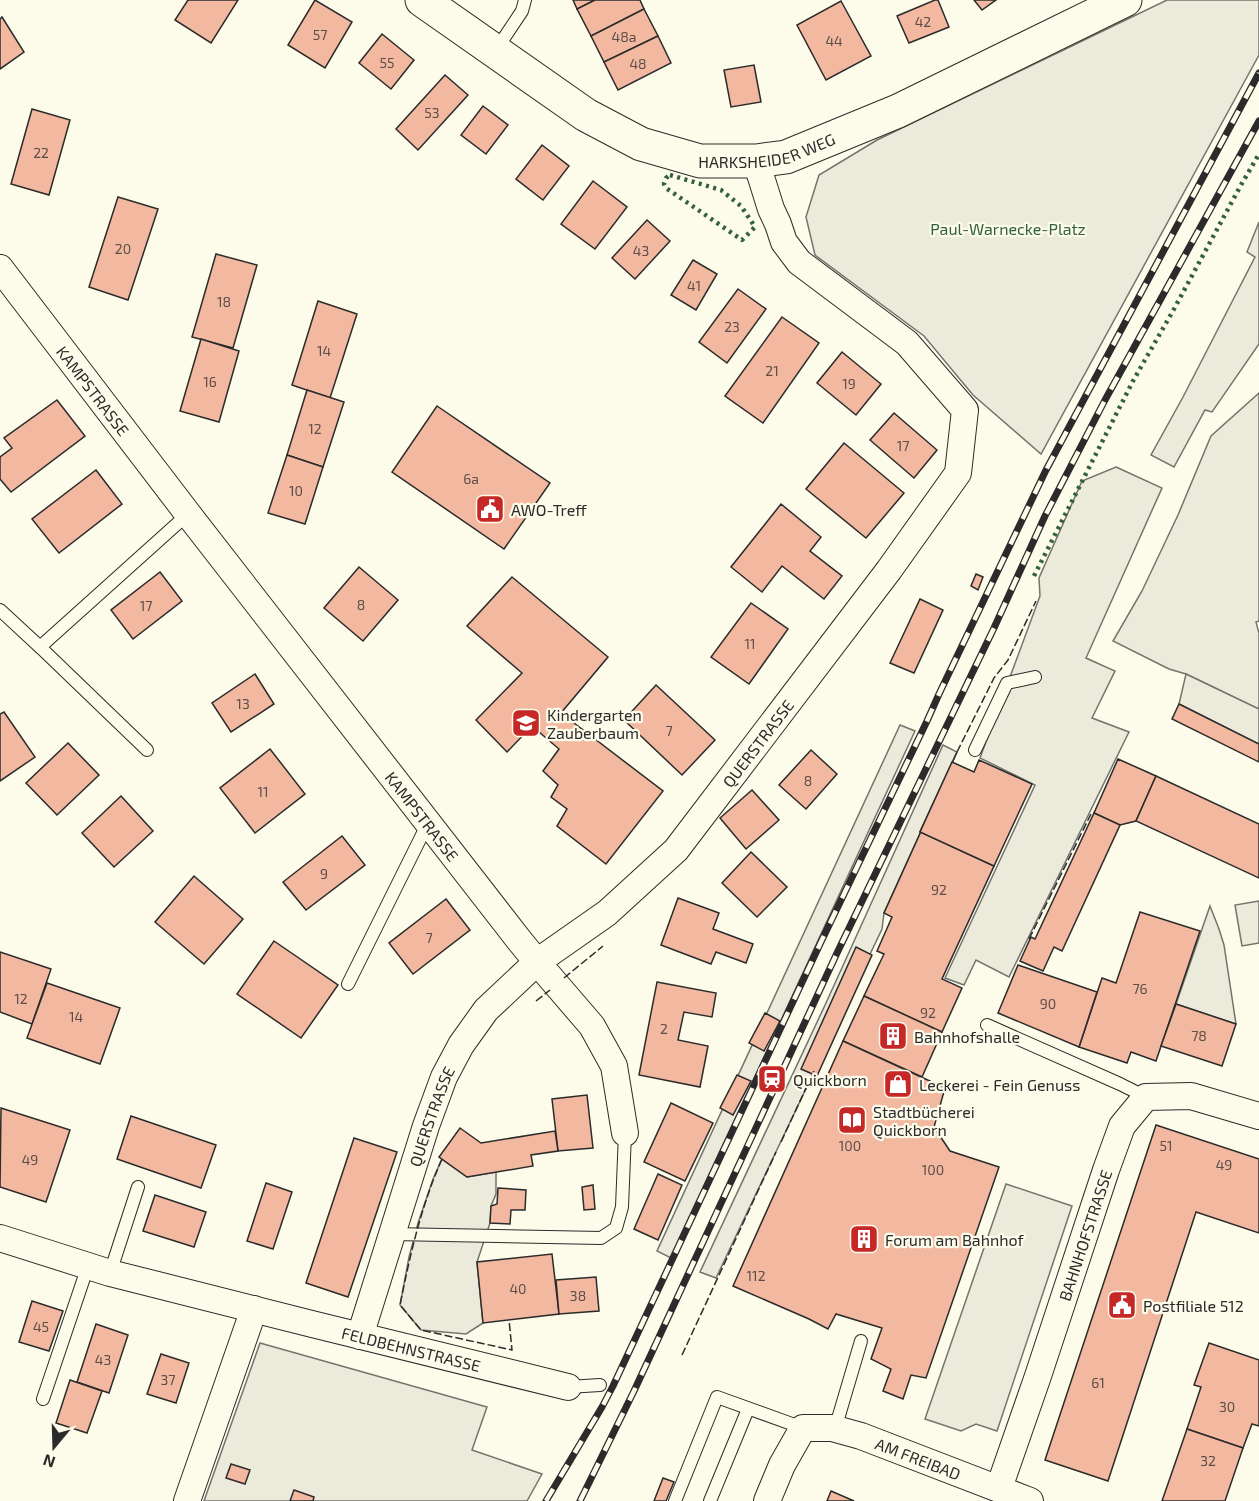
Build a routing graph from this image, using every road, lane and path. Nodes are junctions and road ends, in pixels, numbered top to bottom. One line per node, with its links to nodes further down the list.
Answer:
1 (422, 0): 4 (main road, HARKSHEIDER WEG)
2 (525, 0): 4 (lane)
3 (1125, 0): 5 (main road, HARKSHEIDER WEG)
4 (495, 51): 5 (main road, HARKSHEIDER WEG)
5 (756, 161): 14 (street, QUERSTRASSE)
6 (0, 268): 7 (street, KAMPSTRASSE)
7 (188, 514): 9 (lane); 13 (street, KAMPSTRASSE)
8 (0, 610): 9 (lane)
9 (40, 646): 11 (lane)
10 (1035, 677): 12 (lane)
11 (147, 750)
12 (975, 750)
13 (429, 823): 14 (street, KAMPSTRASSE); 15 (lane)
14 (537, 962): 19 (street, KAMPSTRASSE); 21 (street, QUERSTRASSE)
15 (348, 984)
16 (987, 1025): 17 (lane)
17 (1146, 1097): 18 (street); 33 (street, BAHNHOFSTRASSE)
18 (1259, 1116)
19 (625, 1133): 21 (lane)
20 (138, 1187): 23 (lane)
21 (392, 1234): 25 (street, QUERSTRASSE)
22 (0, 1238): 23 (street, FELDBEHNSTRASSE)
23 (99, 1269): 24 (street, FELDBEHNSTRASSE); 29 (lane)
24 (254, 1310): 25 (street, FELDBEHNSTRASSE); 34 (street)
25 (360, 1336): 28 (street, FELDBEHNSTRASSE)
26 (861, 1341): 32 (lane)
27 (600, 1385): 28 (lane)
28 (568, 1387)
29 (43, 1399)
30 (748, 1409): 31 (lane); 35 (lane); 36 (lane)
31 (803, 1428): 32 (street, AM FREIBAD); 37 (street)
32 (835, 1429): 33 (street, AM FREIBAD)
33 (999, 1488): 38 (street, AM FREIBAD)
34 (187, 1501)
35 (675, 1501)
36 (710, 1501)
37 (767, 1501)
38 (1030, 1501)

